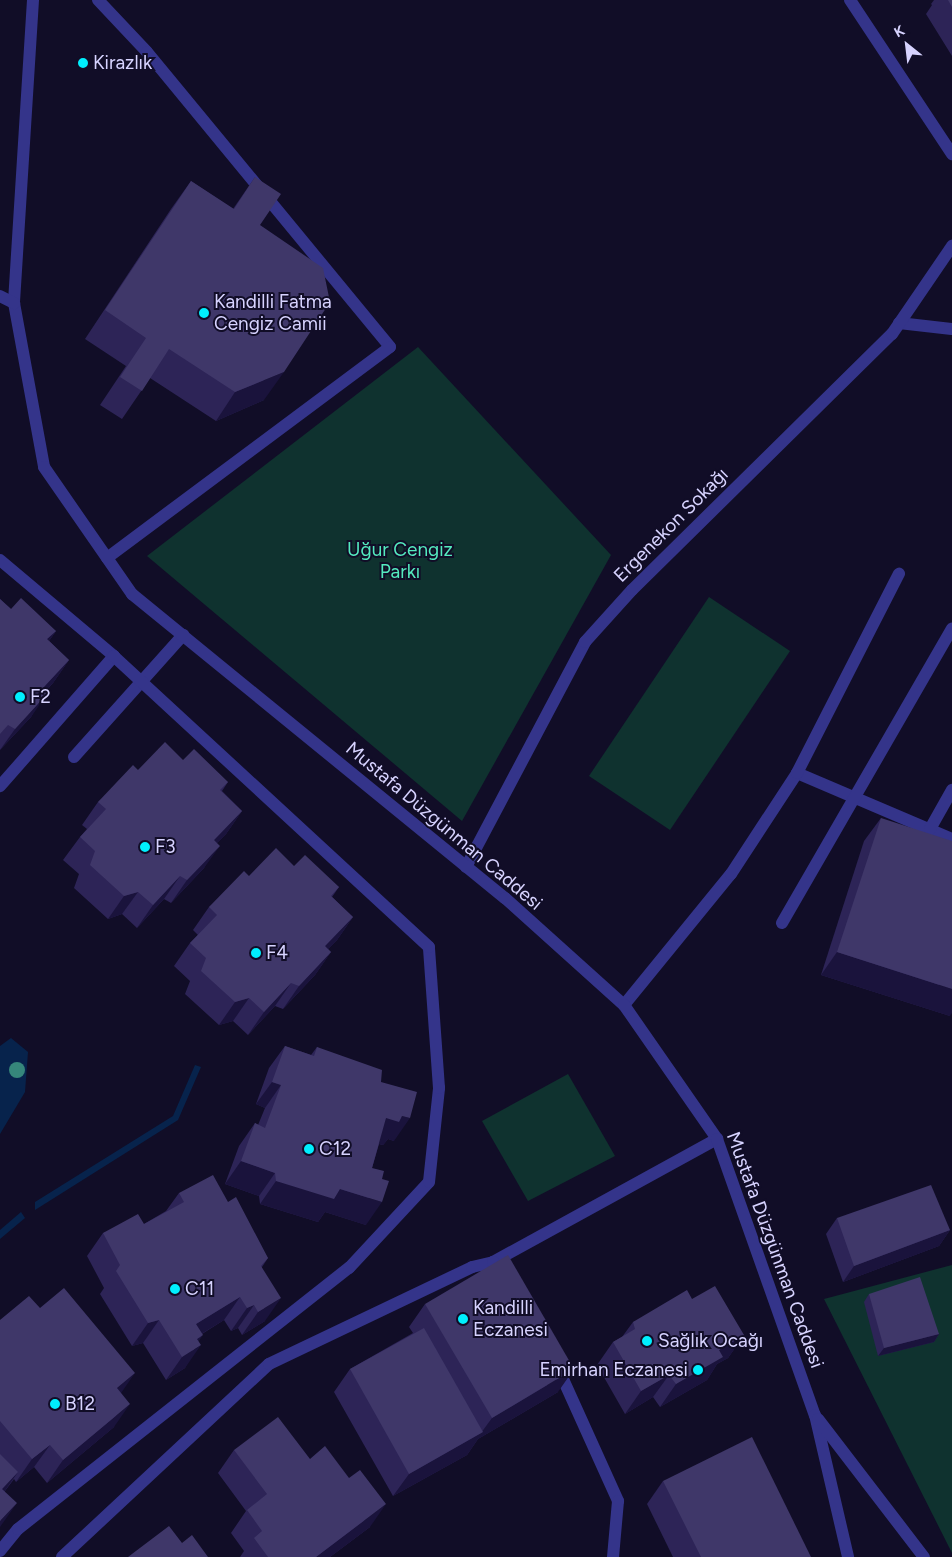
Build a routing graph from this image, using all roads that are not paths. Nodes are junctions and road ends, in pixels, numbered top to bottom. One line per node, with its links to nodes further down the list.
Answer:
1 (33, 0): 7 (street, Mustafa Düzgünman Caddesi)
2 (98, 0): 10 (street)
3 (850, 0): 4 (street)
4 (952, 154)
5 (952, 246): 8 (street, Ergenekon Sokağı)
6 (0, 296): 7 (street)
7 (14, 303): 10 (street, Mustafa Düzgünman Caddesi)
8 (899, 323): 9 (street); 24 (street, Ergenekon Sokağı)
9 (952, 329)
10 (107, 558): 14 (street, Mustafa Düzgünman Caddesi)
11 (0, 560): 15 (street)
12 (899, 574): 18 (street)
13 (952, 629): 21 (street)
14 (183, 636): 16 (street); 24 (street, Mustafa Düzgünman Caddesi)
15 (114, 656): 16 (street); 19 (street)
16 (143, 681): 17 (street); 32 (street)
17 (74, 757)
18 (797, 773): 21 (street); 26 (street)
19 (0, 786)
20 (952, 790): 22 (street)
21 (854, 797): 22 (street); 25 (street)
22 (930, 829): 23 (street)
23 (952, 839)
24 (466, 867): 26 (street, Mustafa Düzgünman Caddesi)
25 (782, 923)
26 (624, 1005): 27 (street, Mustafa Düzgünman Caddesi)
27 (717, 1139): 28 (street); 31 (street, Mustafa Düzgünman Caddesi)
28 (493, 1262): 29 (street); 33 (street)
29 (510, 1284)
30 (553, 1358): 34 (street)
31 (815, 1415): 35 (street, Mustafa Düzgünman Caddesi); 36 (street, Mustafa Düzgünman Caddesi)
32 (0, 1551)
33 (62, 1557)
34 (613, 1557)
35 (848, 1557)
36 (924, 1557)

